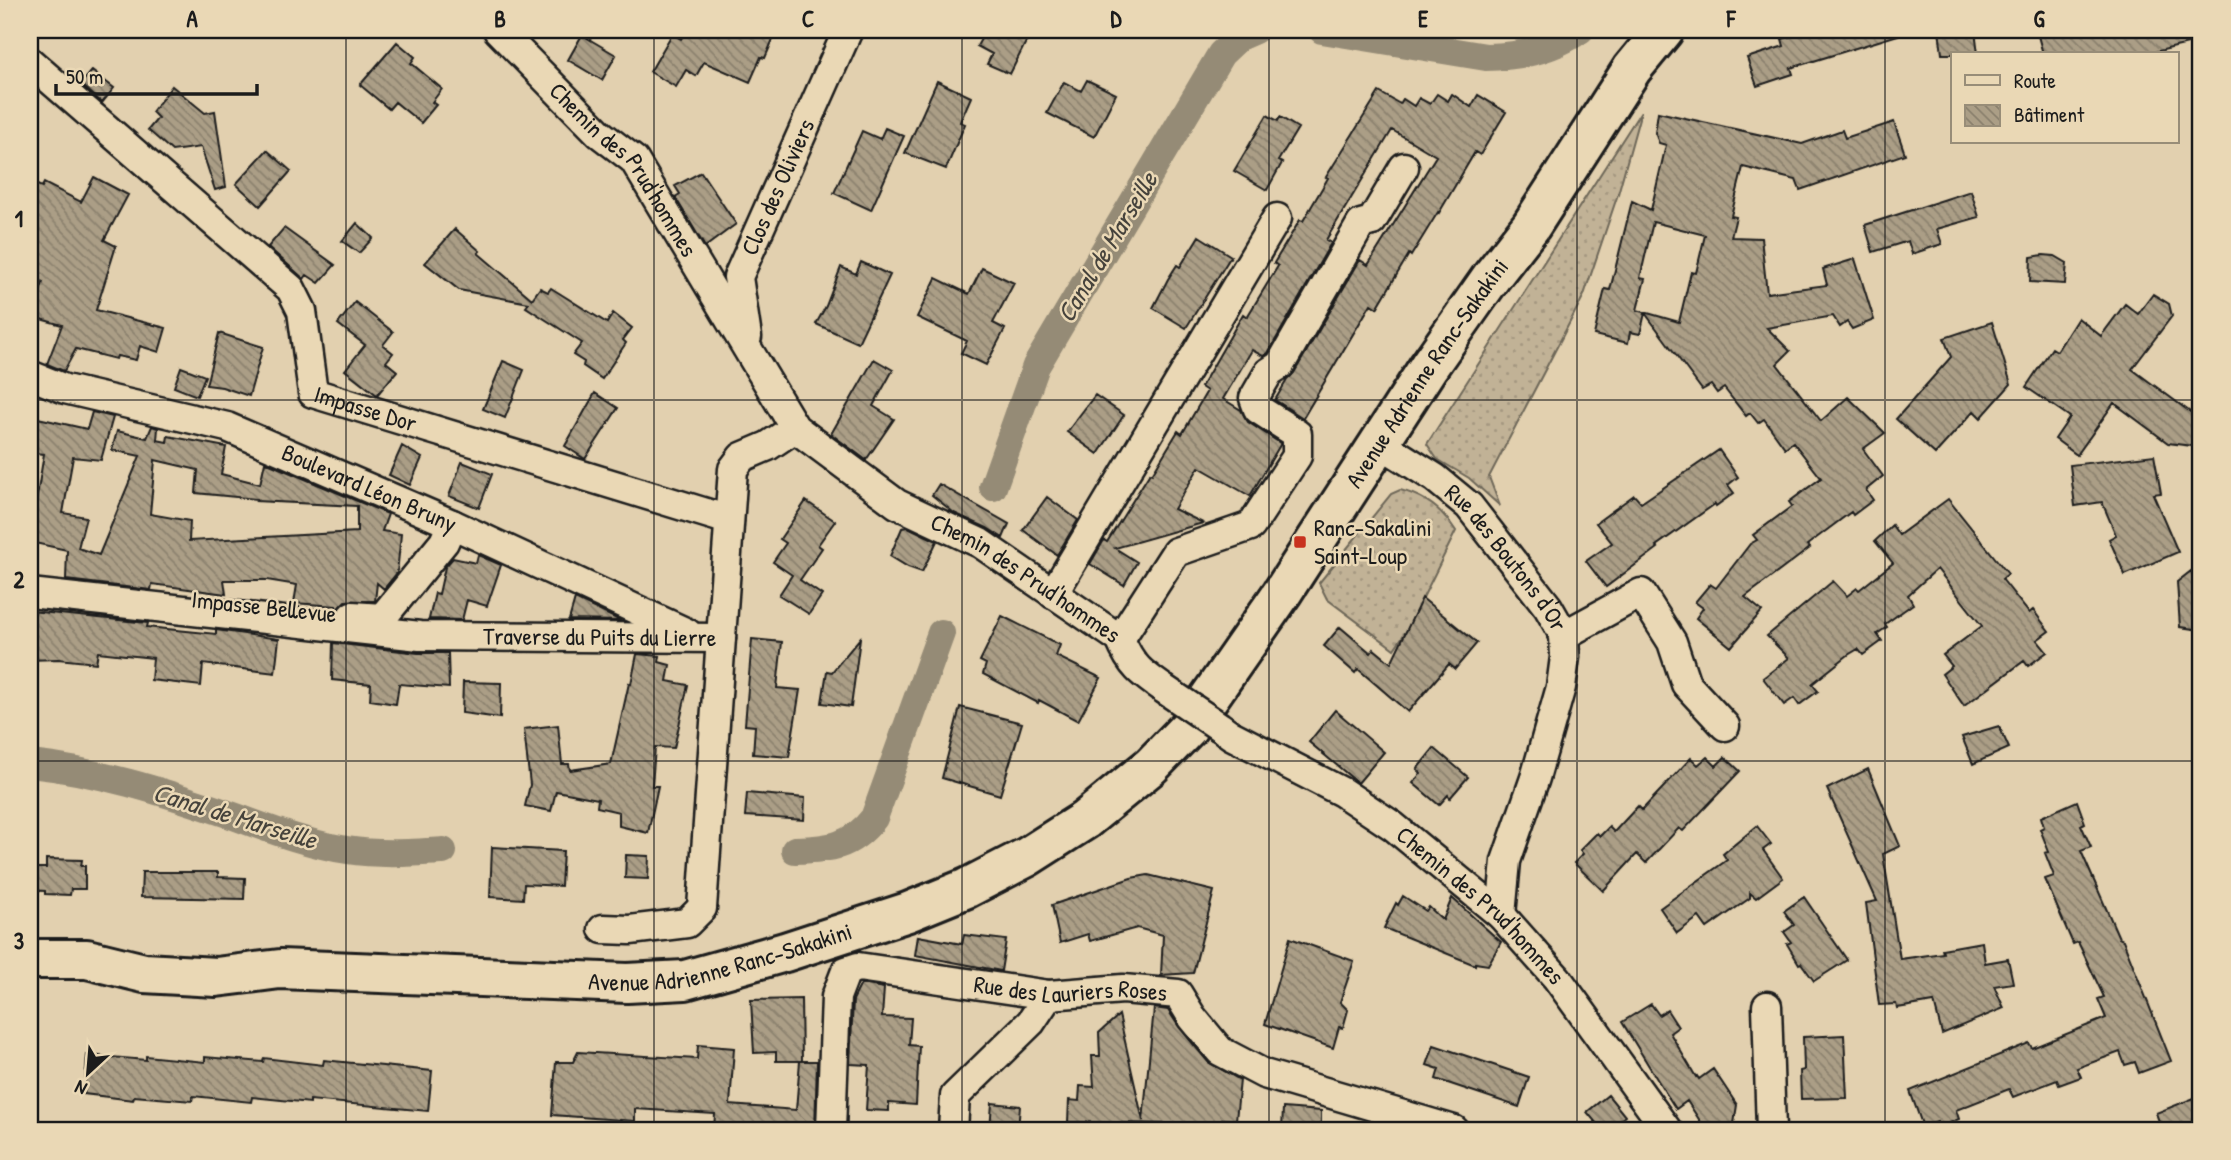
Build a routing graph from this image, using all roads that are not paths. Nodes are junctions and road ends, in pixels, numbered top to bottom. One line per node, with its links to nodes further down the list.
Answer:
1 (498, 30): 7 (street, Chemin des Prud'hommes)
2 (848, 30): 7 (street, Clos des Oliviers)
3 (1664, 30): 10 (street, Avenue Adrienne Ranc-Sakakini)
4 (30, 62): 11 (street, Impasse Dor)
5 (1404, 167): 18 (street)
6 (1276, 218): 15 (street)
7 (748, 350): 9 (street, Chemin des Prud'hommes)
8 (30, 375): 12 (street, Boulevard Léon Bruny)
9 (795, 428): 11 (street, Traverse du Puits du Lierre); 15 (street, Chemin des Prud'hommes)
10 (1388, 448): 16 (street, Rue des Boutons d'Or); 22 (street, Avenue Adrienne Ranc-Sakakini)
11 (729, 520): 17 (street, Traverse du Puits du Lierre)
12 (452, 524): 13 (street, Impasse Bellevue); 17 (street, Boulevard Léon Bruny)
13 (30, 577)
14 (30, 593): 17 (street, Traverse du Puits du Lierre)
15 (1053, 594): 18 (street, Chemin des Prud'hommes)
16 (1564, 635): 19 (street); 20 (street, Rue des Boutons d'Or)
17 (708, 638): 21 (street)
18 (1120, 639): 20 (street, Chemin des Prud'hommes, bridge)
19 (1725, 726)
20 (1502, 915): 28 (street, Chemin des Prud'hommes)
21 (603, 929)
22 (30, 959)
23 (1049, 995): 25 (street, Rue des Lauriers Roses); 26 (street); 27 (street, Rue des Lauriers Roses)
24 (1767, 1006): 29 (street)
25 (831, 1130)
26 (953, 1130)
27 (1454, 1130)
28 (1667, 1130)
29 (1771, 1130)

